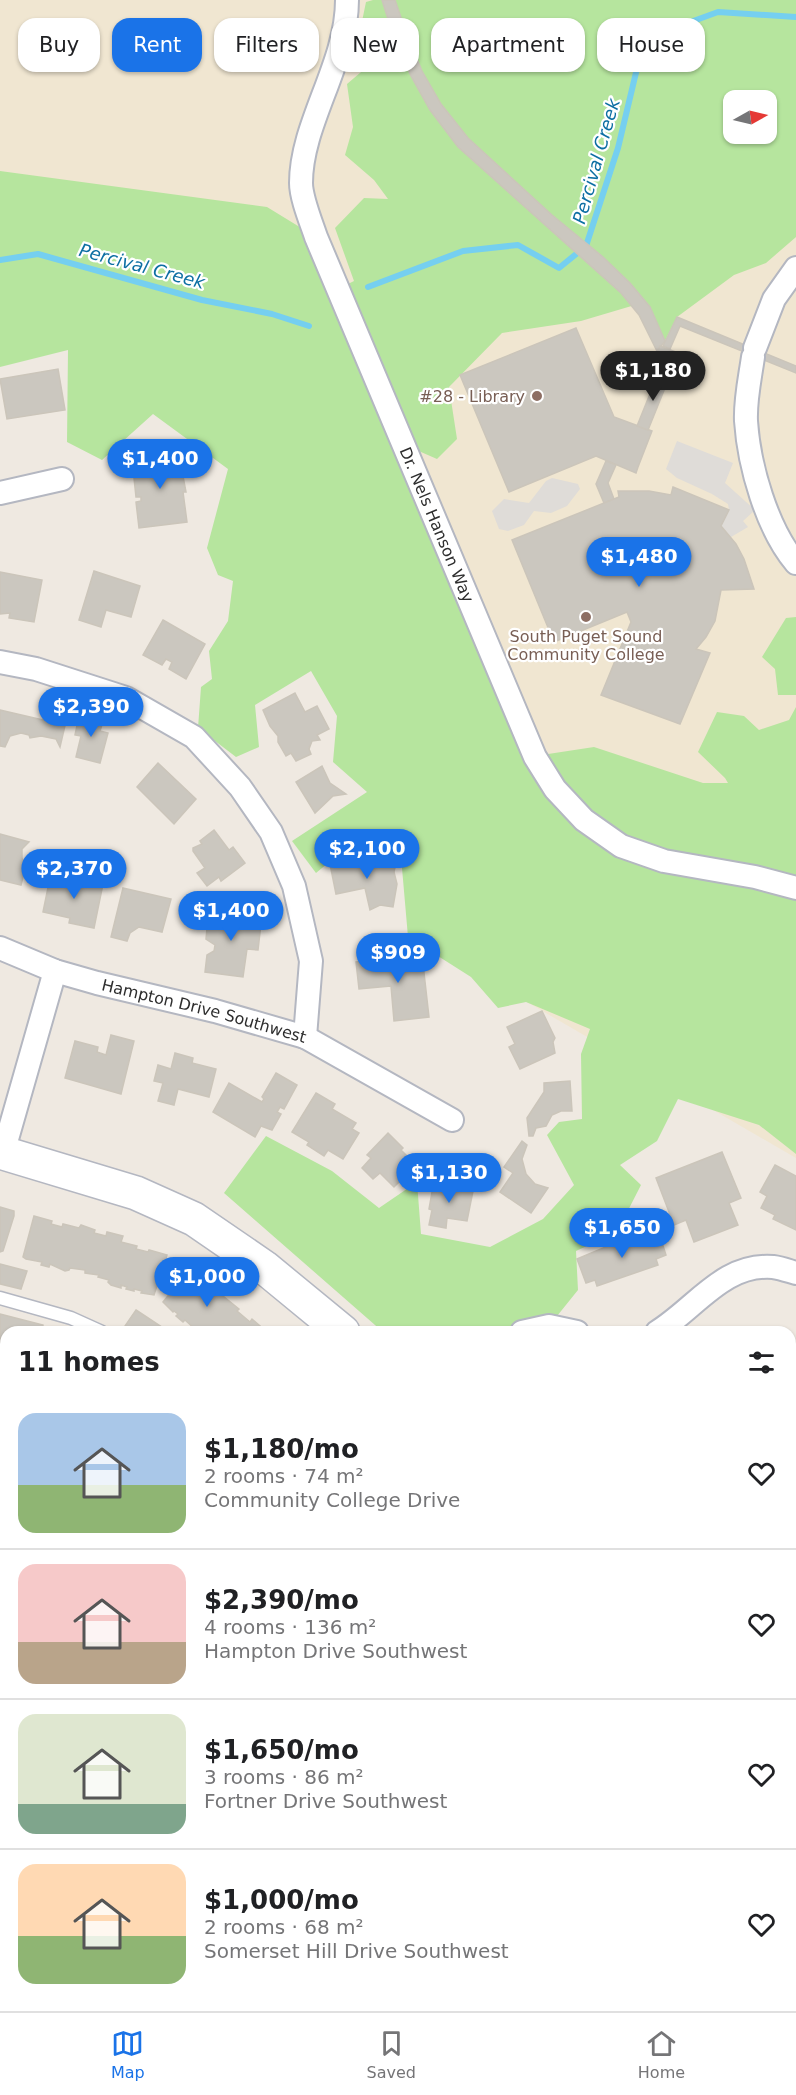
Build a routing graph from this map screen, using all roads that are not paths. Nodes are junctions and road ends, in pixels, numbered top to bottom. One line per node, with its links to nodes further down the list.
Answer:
1 (347, 0): 7 (street, Dr. Nels Hanson Way)
2 (796, 268): 5 (street)
3 (62, 479): 4 (street)
4 (0, 493)
5 (796, 563)
6 (0, 663): 10 (street, Hampton Drive Southwest)
7 (796, 888)
8 (0, 948): 9 (street, Hampton Drive Southwest)
9 (55, 971): 10 (street, Hampton Drive Southwest); 12 (street)
10 (305, 1037): 11 (street)
11 (452, 1120)
12 (1, 1152): 16 (street)
13 (796, 1273): 17 (street)
14 (0, 1298): 15 (lane)
15 (88, 1326)
16 (336, 1326)
17 (667, 1326)

